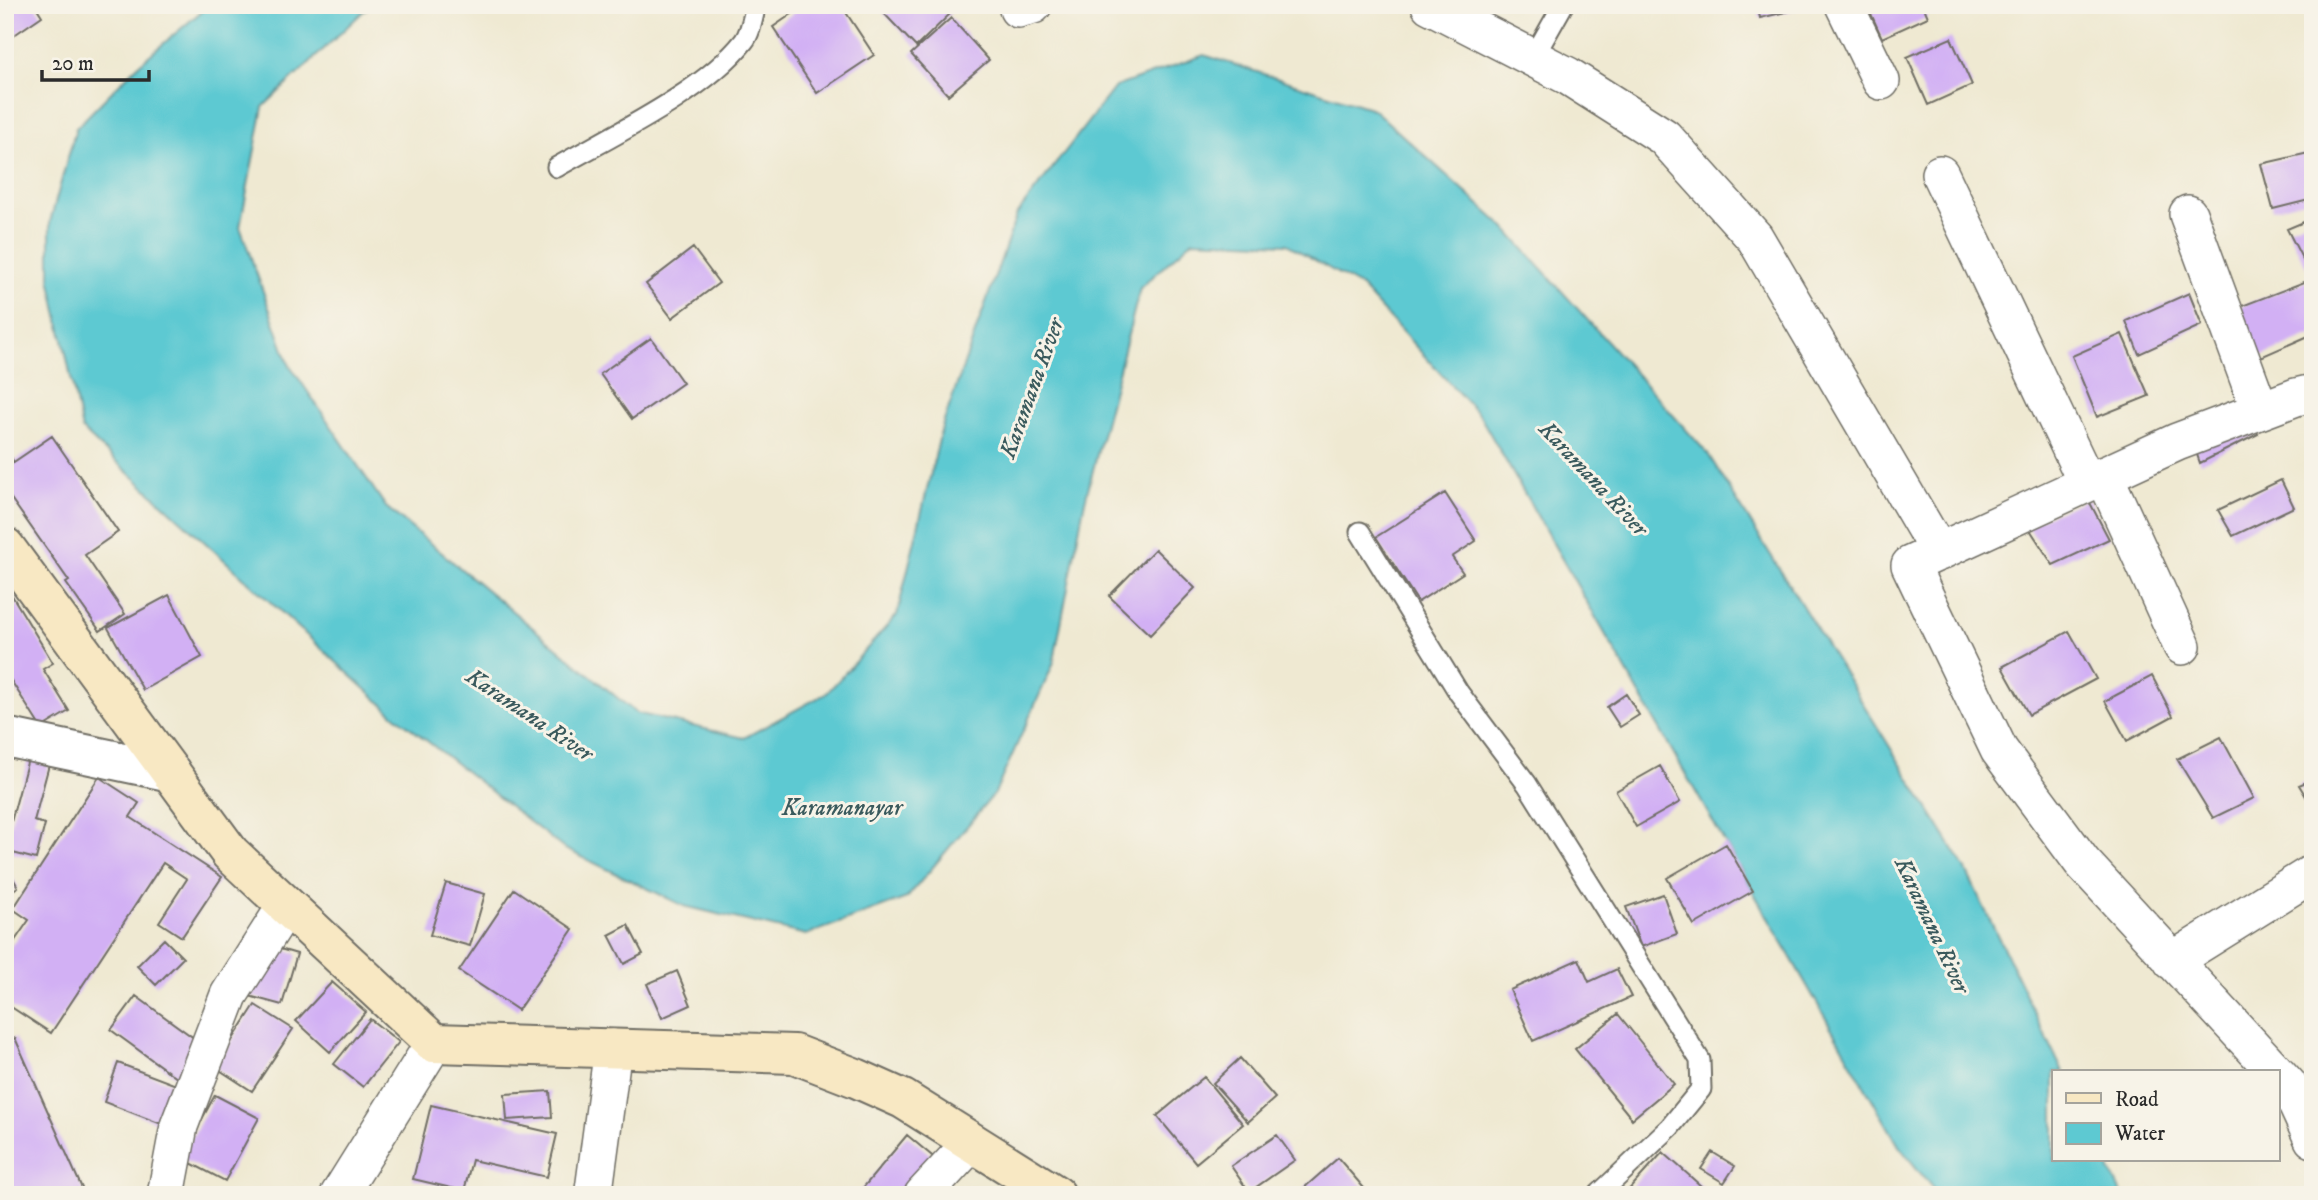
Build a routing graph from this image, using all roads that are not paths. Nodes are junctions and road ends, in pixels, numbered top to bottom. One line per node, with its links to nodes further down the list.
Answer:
1 (756, 5): 7 (lane)
2 (1430, 5): 5 (street)
3 (1563, 5): 5 (lane)
4 (1844, 5): 6 (street)
5 (1533, 58): 15 (street)
6 (1881, 81)
7 (556, 167)
8 (1940, 174): 12 (street)
9 (2188, 214): 11 (street)
10 (2313, 393): 11 (street)
11 (2260, 410): 12 (street)
12 (2095, 479): 15 (street); 16 (street)
13 (1360, 532): 33 (lane)
14 (5, 547): 18 (main road)
15 (1939, 552): 21 (street)
16 (2182, 646)
17 (5, 737): 18 (street)
18 (171, 772): 20 (main road)
19 (2313, 873): 21 (street)
20 (286, 906): 22 (main road); 28 (street)
21 (2172, 961): 24 (street)
22 (434, 1043): 23 (main road); 29 (street)
23 (613, 1048): 27 (main road); 30 (street)
24 (2274, 1070)
25 (2280, 1077): 26 (street)
26 (2313, 1139)
27 (972, 1142): 31 (street); 32 (main road)
28 (166, 1195)
29 (339, 1195)
30 (598, 1195)
31 (923, 1195)
32 (1056, 1195)
33 (1598, 1195)

